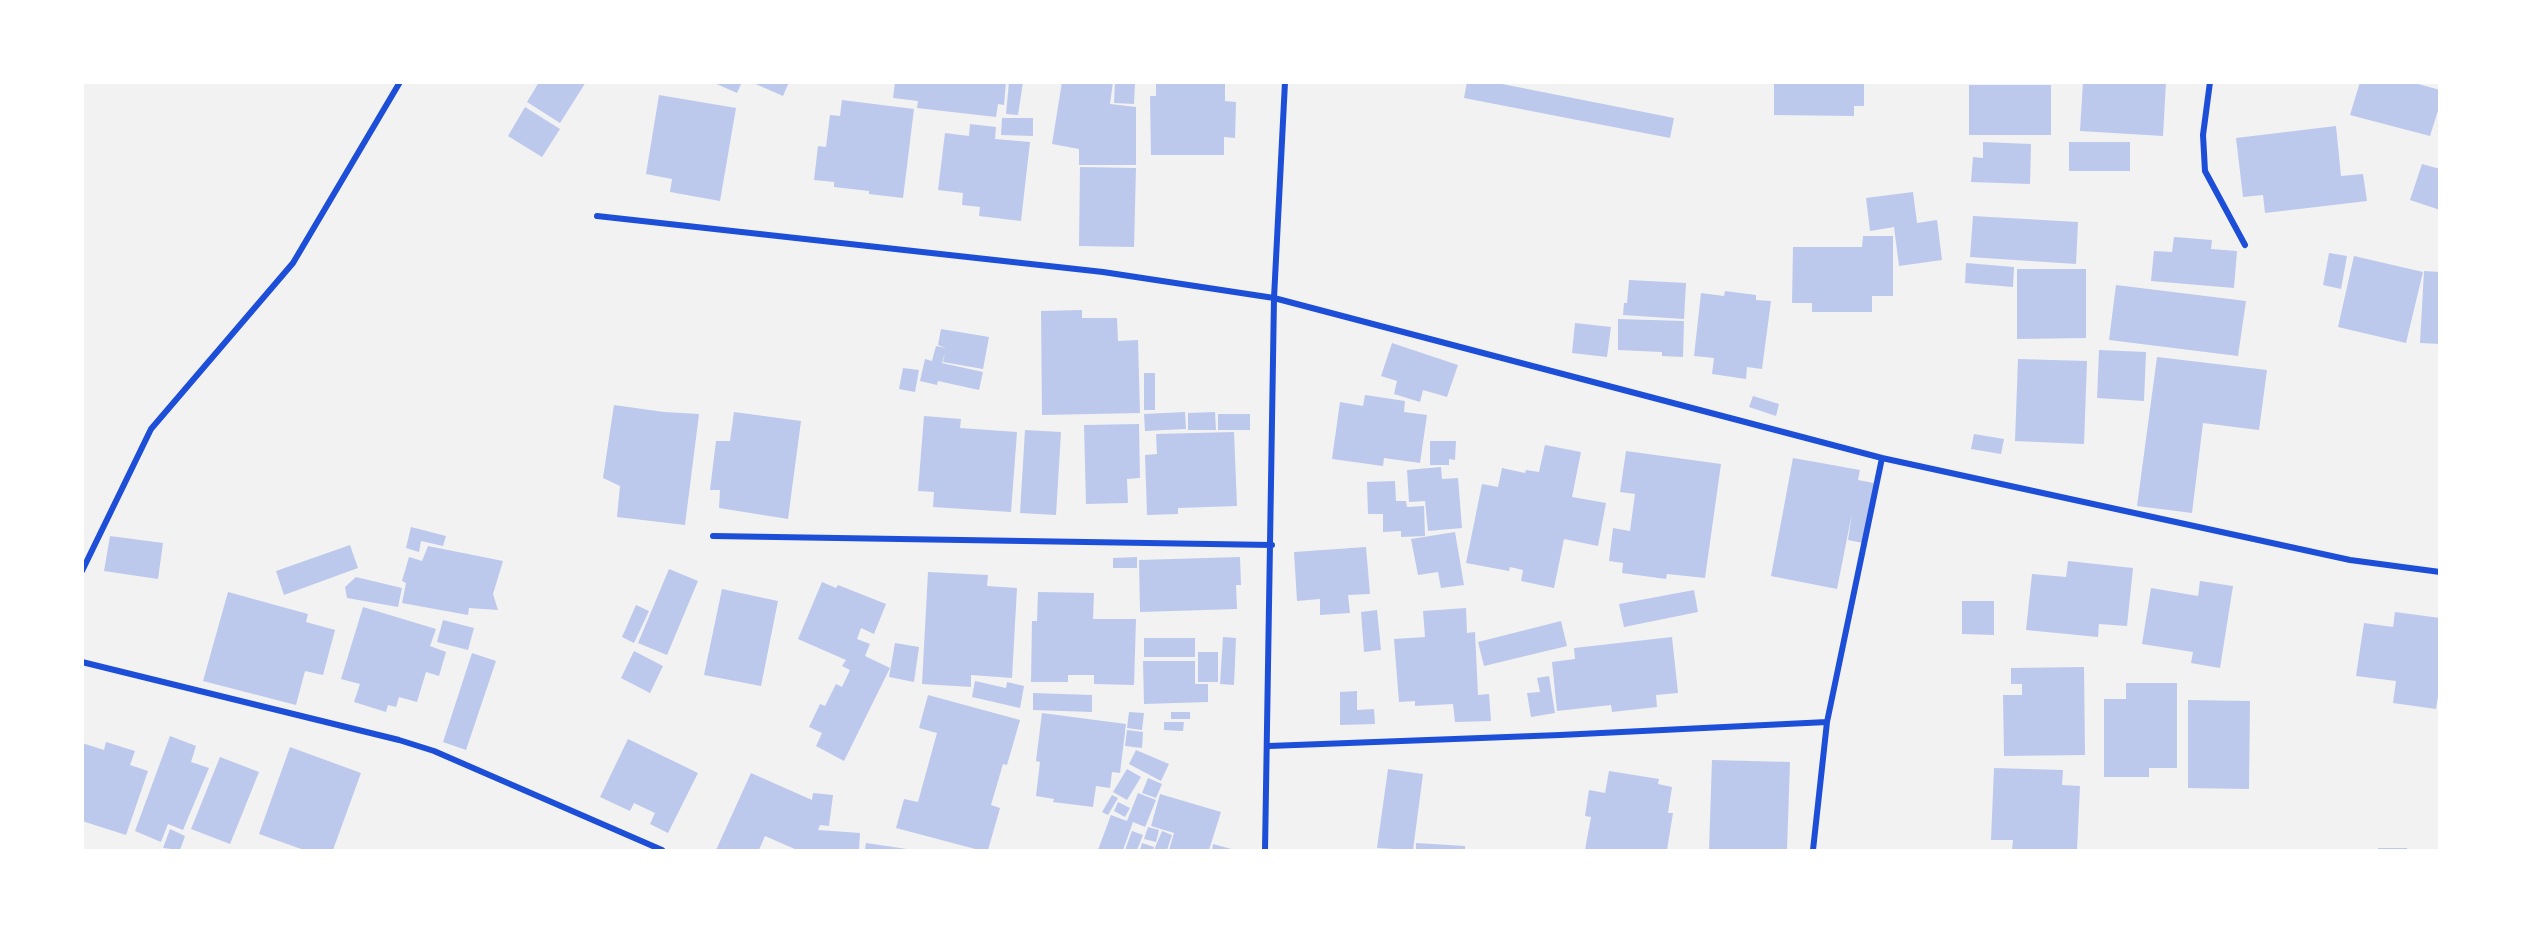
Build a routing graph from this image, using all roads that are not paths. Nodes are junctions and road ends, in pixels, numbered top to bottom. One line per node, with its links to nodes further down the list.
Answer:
1 (400, 82): 10 (street)
2 (1285, 82): 6 (street)
3 (2210, 82): 5 (street)
4 (597, 216): 6 (street)
5 (2245, 245)
6 (1274, 298): 7 (street); 9 (street)
7 (1882, 458): 11 (street); 13 (street)
8 (713, 536): 9 (street)
9 (1272, 544): 14 (street)
10 (82, 571)
11 (2439, 572)
12 (82, 662): 15 (street)
13 (1827, 722): 14 (street); 17 (street)
14 (1269, 746): 16 (street)
15 (662, 850)
16 (1265, 850)
17 (1813, 850)

